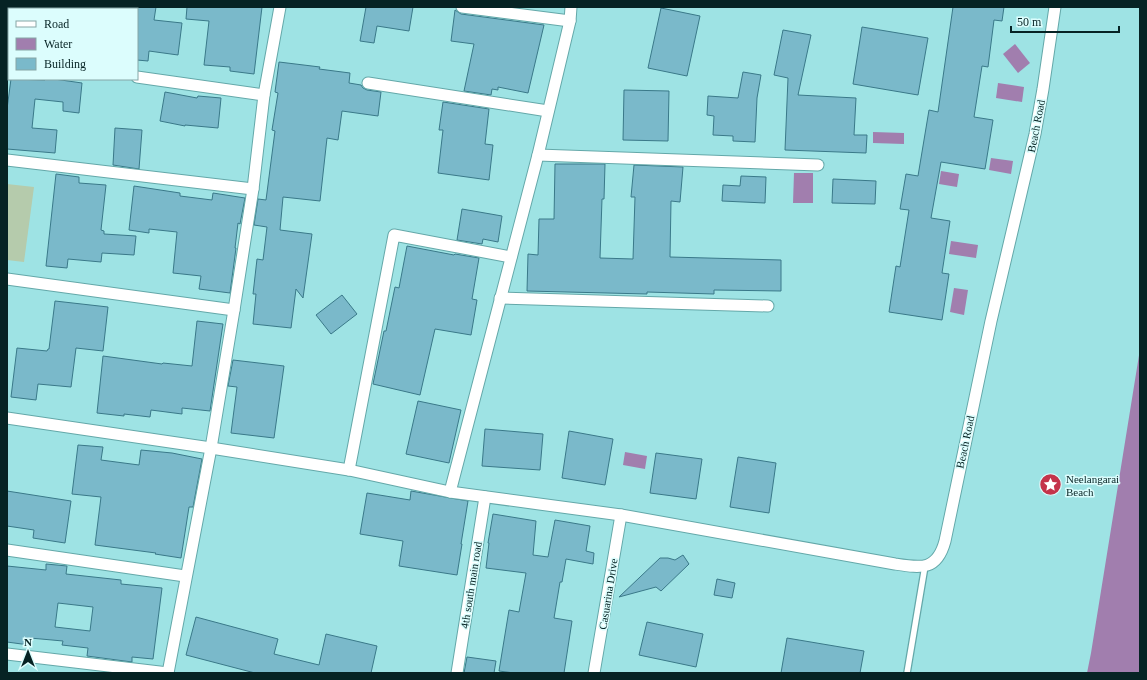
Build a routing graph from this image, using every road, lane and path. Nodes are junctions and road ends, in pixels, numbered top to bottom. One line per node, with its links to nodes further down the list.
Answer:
1 (280, 7): 8 (street)
2 (462, 7): 5 (street)
3 (571, 7): 5 (street)
4 (1055, 7): 26 (street, Beach Road)
5 (570, 21): 9 (street)
6 (138, 77): 8 (street)
7 (368, 83): 9 (street)
8 (264, 95): 13 (street)
9 (548, 111): 10 (street)
10 (538, 155): 12 (street); 14 (street)
11 (7, 160): 13 (street)
12 (818, 165)
13 (253, 189): 18 (street)
14 (511, 257): 16 (street); 21 (street)
15 (7, 279): 18 (street)
16 (500, 298): 17 (street); 22 (street)
17 (768, 306)
18 (234, 310): 20 (street)
19 (7, 418): 20 (street)
20 (211, 448): 21 (street); 27 (street)
21 (349, 470): 22 (street)
22 (450, 492): 23 (street)
23 (485, 497): 24 (street); 30 (street, 4th south main road)
24 (621, 515): 26 (street); 31 (street, Casuarina Drive)
25 (7, 550): 27 (street)
26 (925, 566): 32 (lane)
27 (185, 576): 29 (street)
28 (7, 654): 29 (street)
29 (168, 673)
30 (457, 673)
31 (594, 673)
32 (907, 673)

